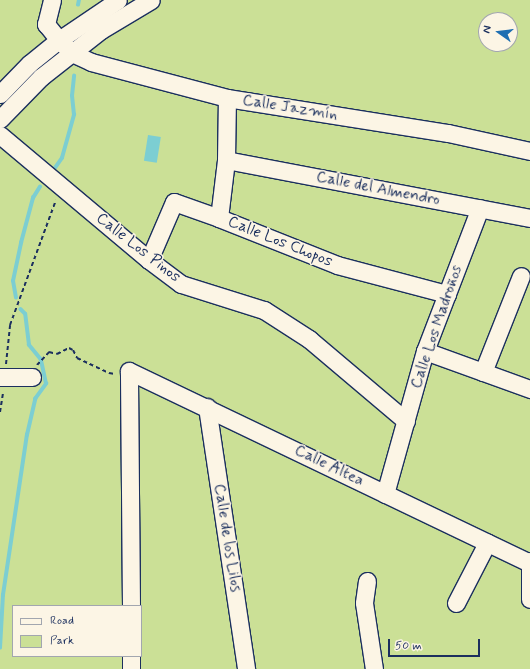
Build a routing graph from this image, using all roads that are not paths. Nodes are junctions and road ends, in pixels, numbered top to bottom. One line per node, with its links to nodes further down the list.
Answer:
1 (52, 0): 4 (street, Calle Jazmín)
2 (118, 0): 4 (street)
3 (151, 0): 5 (street)
4 (59, 40): 5 (street, Calle Jazmín); 6 (street)
5 (72, 53): 7 (street, Calle Jazmín); 8 (street)
6 (0, 94)
7 (227, 98): 10 (street, Calle Jazmín); 11 (street)
8 (0, 119)
9 (0, 135): 15 (street, Calle Los Pinos)
10 (530, 151)
11 (226, 160): 12 (street, Calle del Almendro); 13 (street)
12 (480, 208): 14 (street, Calle del Almendro); 17 (street, Calle Los Madroños)
13 (219, 218): 15 (street, Calle Los Chopos); 17 (street, Calle Los Chopos)
14 (530, 218)
15 (149, 260): 24 (street, Calle Los Pinos)
16 (521, 276): 19 (street)
17 (447, 294): 18 (street, Calle Los Madroños)
18 (425, 351): 19 (street); 24 (street, Calle Los Madroños)
19 (483, 372): 22 (street)
20 (3, 377): 21 (street)
21 (32, 377)
22 (530, 389)
23 (207, 407): 25 (street, Calle Altea); 31 (street, Calle Altea); 34 (street, Calle de los Lilos)
24 (406, 421): 25 (street, Calle Los Madroños)
25 (386, 494): 26 (street, Calle Altea)
26 (487, 543): 27 (street, Calle Altea); 30 (street)
27 (530, 562): 29 (street)
28 (367, 581): 35 (street)
29 (530, 599)
30 (456, 603)
31 (131, 605)
32 (131, 657): 33 (street)
33 (131, 669)
34 (246, 669)
35 (374, 669)

